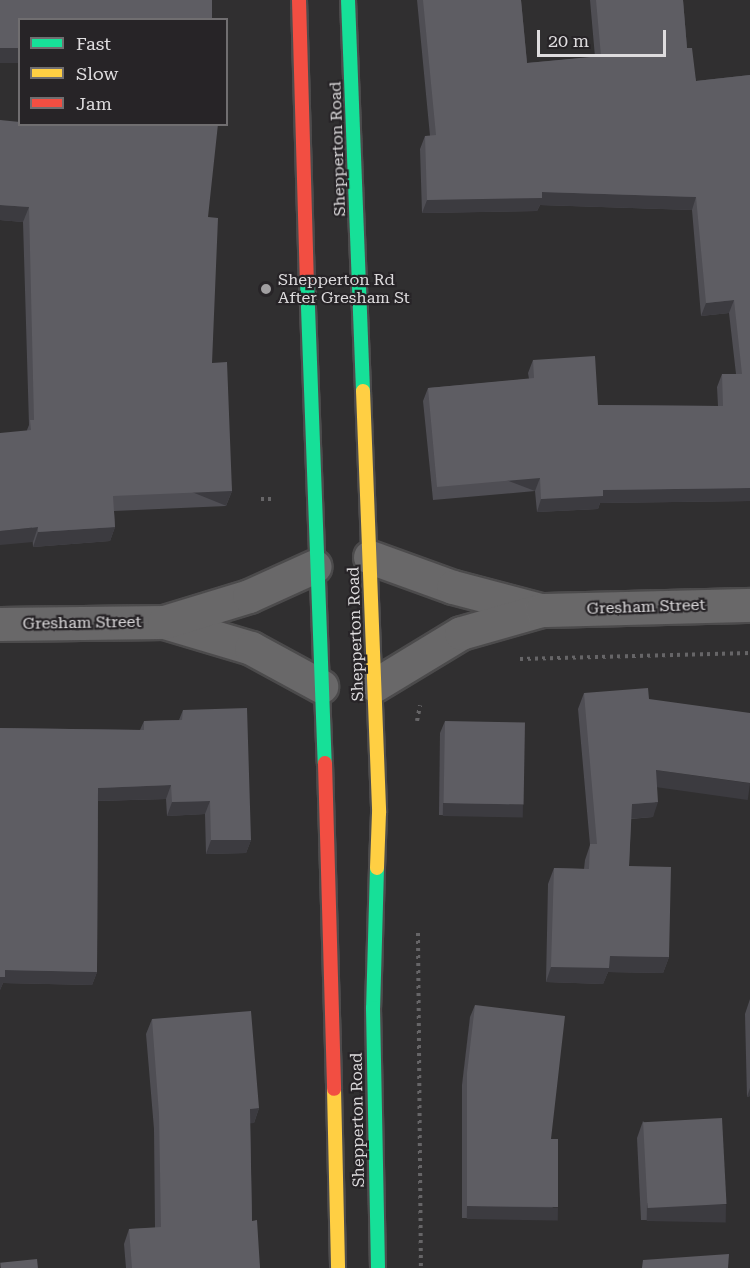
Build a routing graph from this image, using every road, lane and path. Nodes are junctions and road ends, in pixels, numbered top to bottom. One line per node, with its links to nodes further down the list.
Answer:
1 (299, 0): 4 (highway, Shepperton Road)
2 (348, 0): 3 (highway, Shepperton Road)
3 (370, 557): 6 (street, Gresham Street); 11 (highway, Shepperton Road)
4 (315, 566): 7 (street, Gresham Street); 12 (highway, Shepperton Road)
5 (750, 604): 6 (street, Gresham Street)
6 (542, 610): 11 (street, Gresham Street)
7 (164, 622): 8 (street, Gresham Street); 12 (street, Gresham Street)
8 (0, 624)
9 (750, 653): 10 (path)
10 (511, 660)
11 (375, 685): 17 (highway, Shepperton Road)
12 (321, 686): 16 (highway, Shepperton Road)
13 (427, 698): 14 (path)
14 (417, 724)
15 (417, 924): 18 (path)
16 (338, 1268)
17 (378, 1268)
18 (421, 1268)

